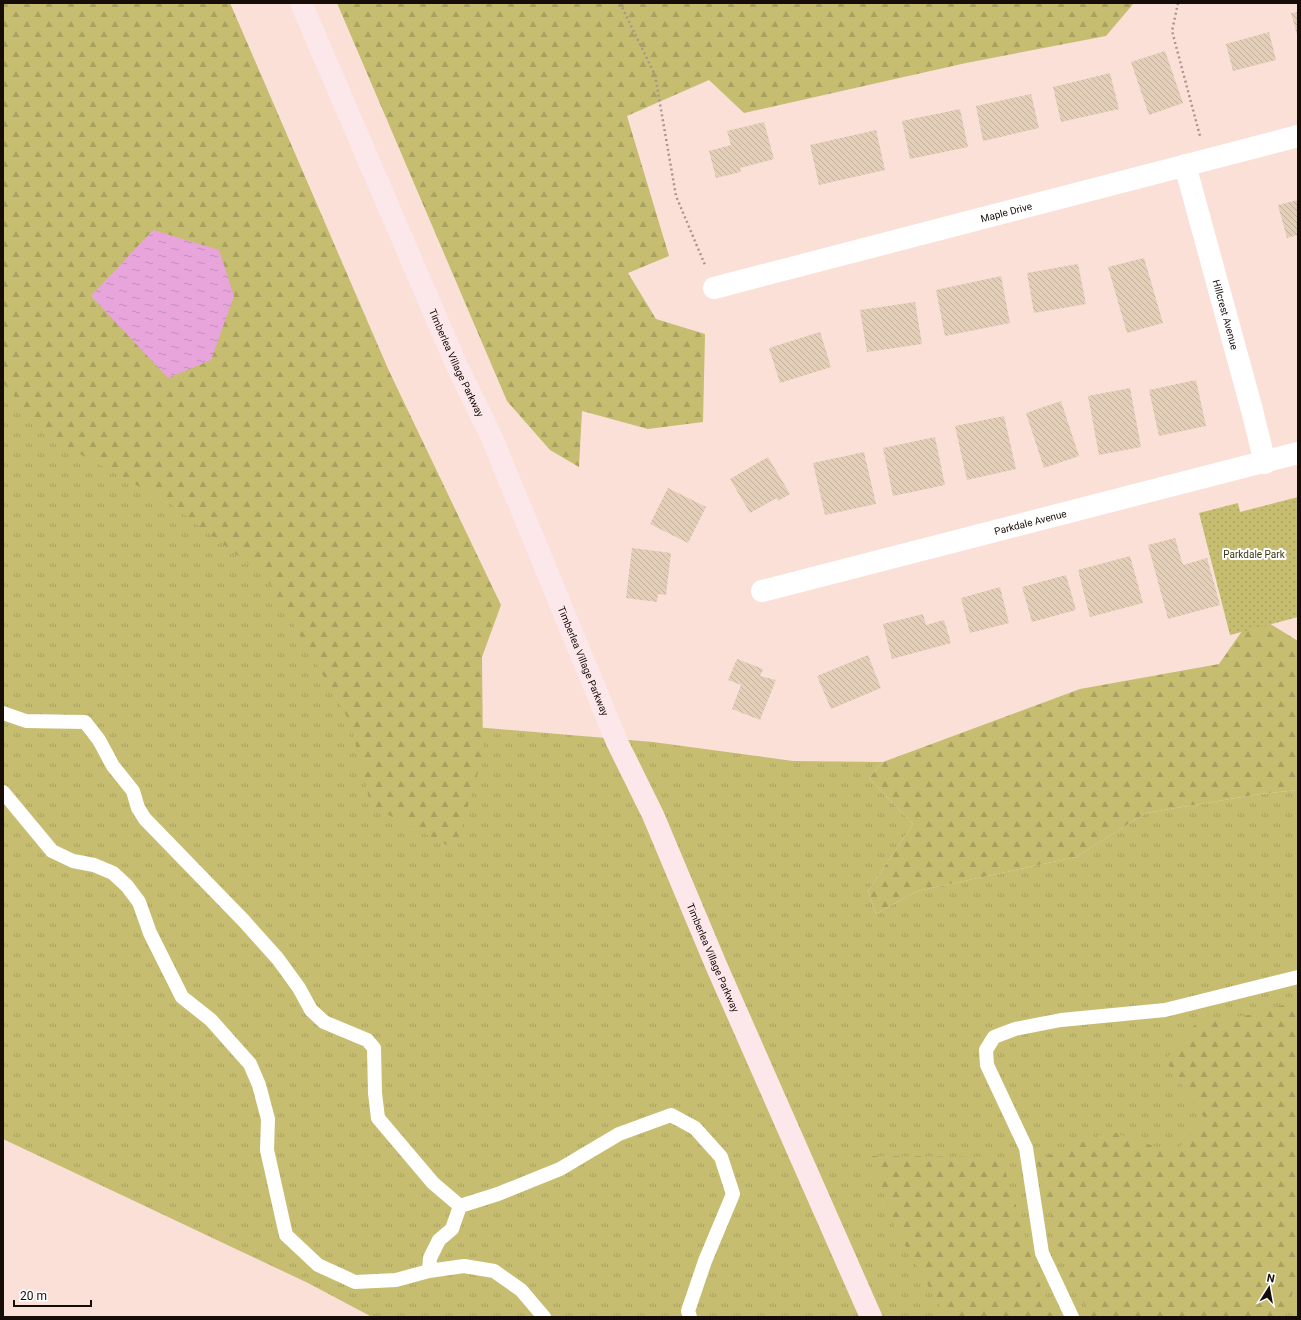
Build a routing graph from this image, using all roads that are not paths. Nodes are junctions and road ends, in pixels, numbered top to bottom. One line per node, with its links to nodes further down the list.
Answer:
1 (301, 3): 15 (main road, Timberlea Village Parkway)
2 (1298, 136): 3 (street, Maple Drive)
3 (1185, 165): 4 (street, Maple Drive); 6 (street, Hillcrest Avenue)
4 (714, 288)
5 (1298, 453): 6 (street, Parkdale Avenue)
6 (1265, 463): 7 (street, Parkdale Avenue)
7 (762, 591)
8 (3, 713): 11 (lane)
9 (3, 792): 12 (lane)
10 (1298, 977): 16 (lane)
11 (460, 1206): 12 (lane); 14 (lane)
12 (429, 1271): 13 (lane)
13 (544, 1317)
14 (690, 1317)
15 (871, 1317)
16 (1072, 1317)

